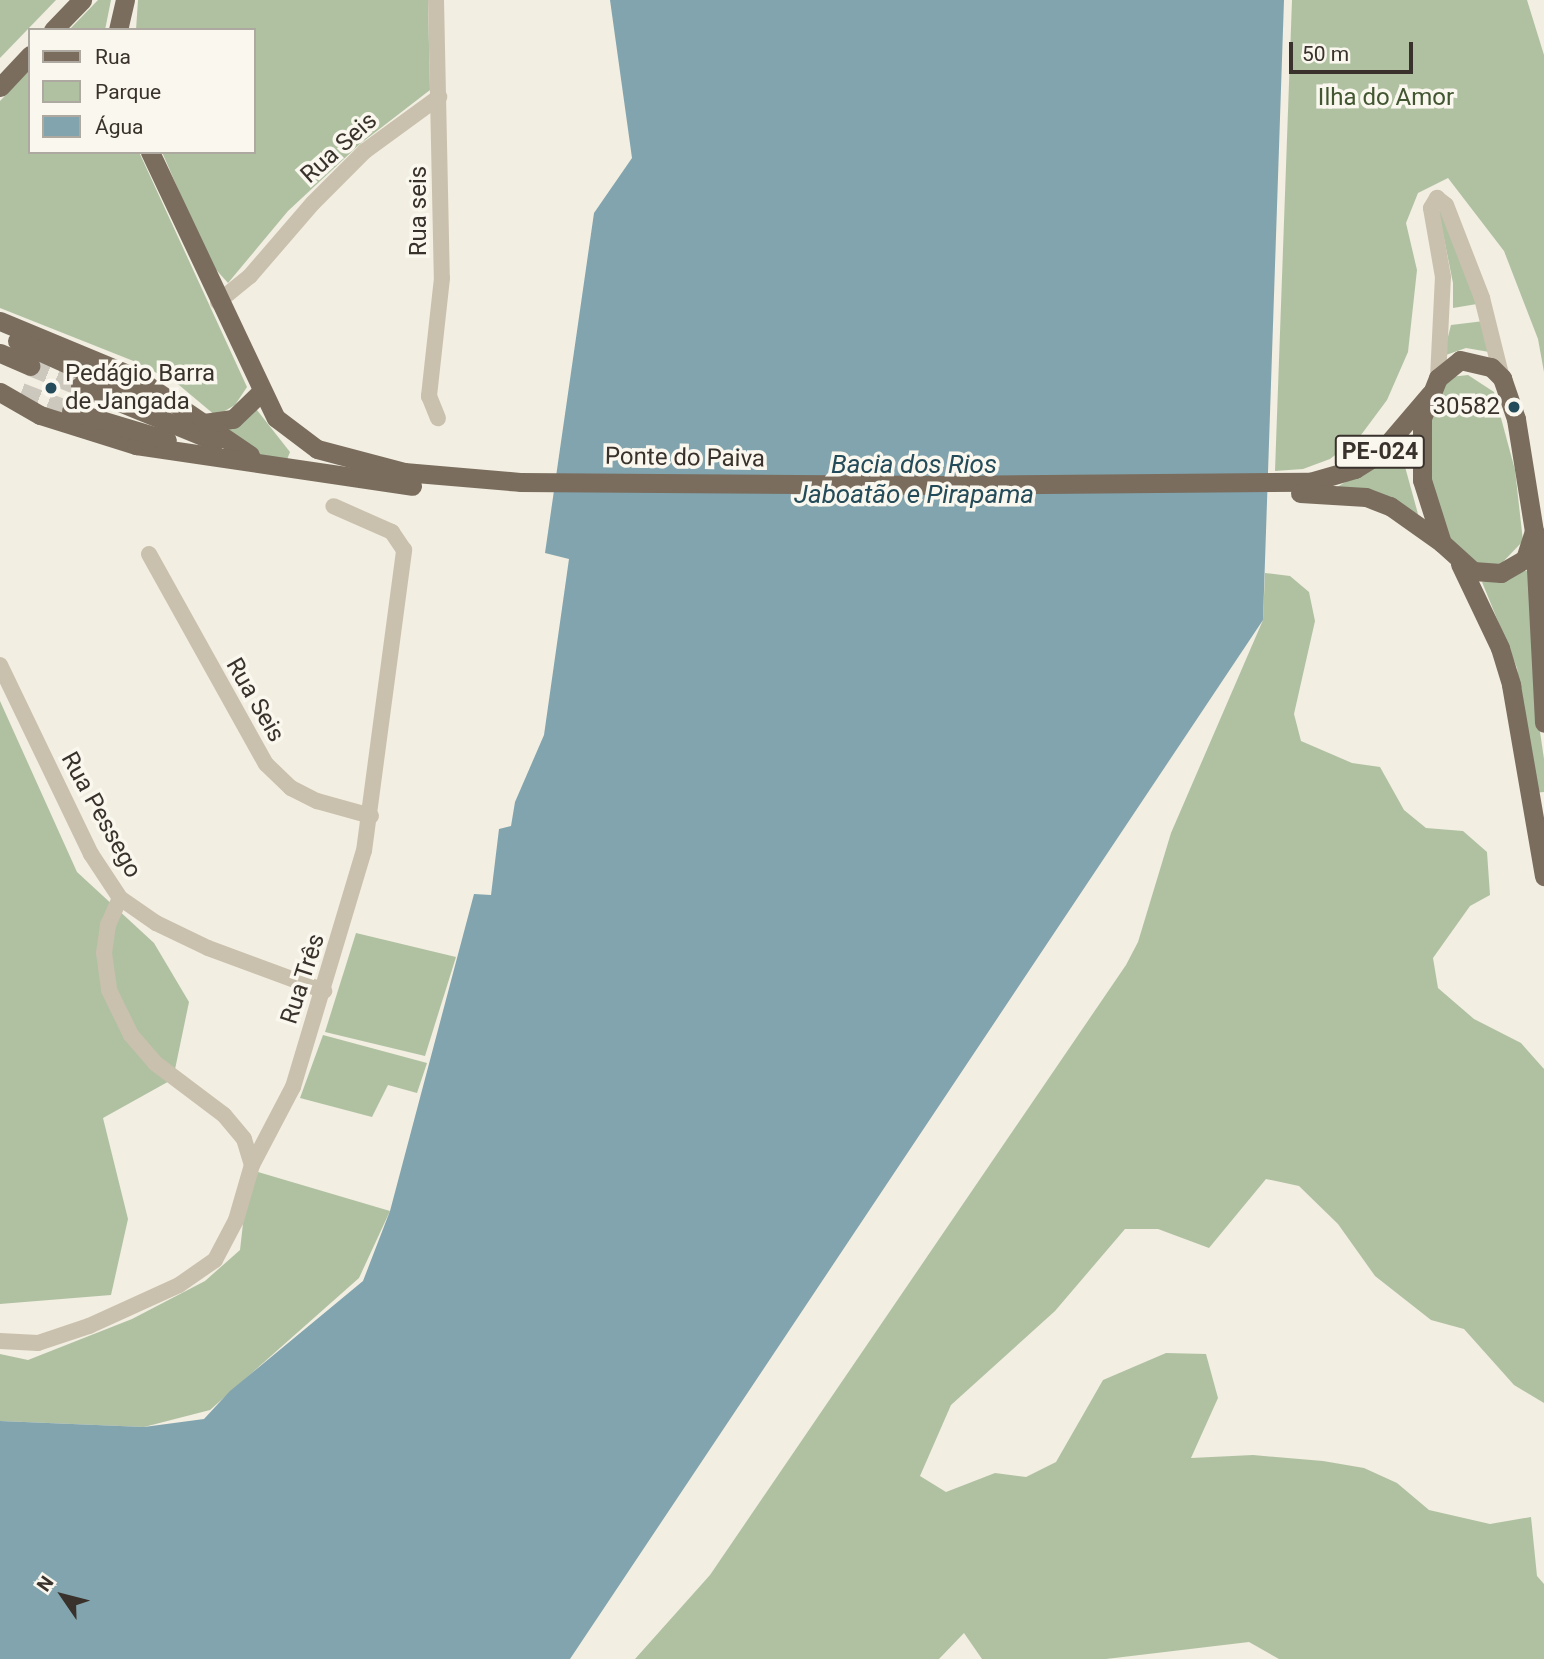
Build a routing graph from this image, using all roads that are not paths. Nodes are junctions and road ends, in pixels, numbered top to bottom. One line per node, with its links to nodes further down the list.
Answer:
1 (82, 0): 4 (main road)
2 (125, 0): 5 (main road)
3 (436, 0): 8 (street, Rua seis)
4 (55, 28)
5 (118, 28)
6 (28, 57): 7 (main road)
7 (0, 87)
8 (439, 97): 10 (street, Rua Seis); 21 (street, Rua seis)
9 (151, 154): 10 (main road)
10 (218, 302): 19 (main road)
11 (0, 321): 22 (main road)
12 (0, 334): 22 (main road)
13 (0, 353): 16 (main road)
14 (0, 368): 16 (main road)
15 (1502, 377): 18 (main road, PE-024); 18 (street); 27 (main road)
16 (25, 379): 17 (main road)
17 (0, 380)
18 (1434, 386): 25 (main road, PE-024); 28 (main road, PE-024)
19 (261, 391): 22 (main road); 24 (main road)
20 (0, 392): 22 (main road)
21 (438, 418)
22 (211, 438): 23 (main road); 23 (main road)
23 (261, 461): 24 (main road)
24 (521, 486): 25 (main road, Ponte do Paiva / PE-024)
25 (1309, 487): 28 (main road, PE-024)
26 (333, 506): 34 (street, Rua Três)
27 (1534, 531): 30 (main road); 31 (main road)
28 (1442, 543): 30 (main road, PE-024)
29 (149, 554): 34 (street, Rua Seis)
30 (1460, 564): 35 (main road, PE-024)
31 (1540, 620): 33 (main road)
32 (0, 665): 36 (street, Rua Pessego)
33 (1544, 723)
34 (370, 816): 37 (street, Rua Três)
35 (1544, 876)
36 (120, 898): 37 (street, Rua Pessego); 38 (street)
37 (324, 991): 38 (street, Rua Três)
38 (252, 1165): 39 (street, Rua Três)
39 (0, 1341)

